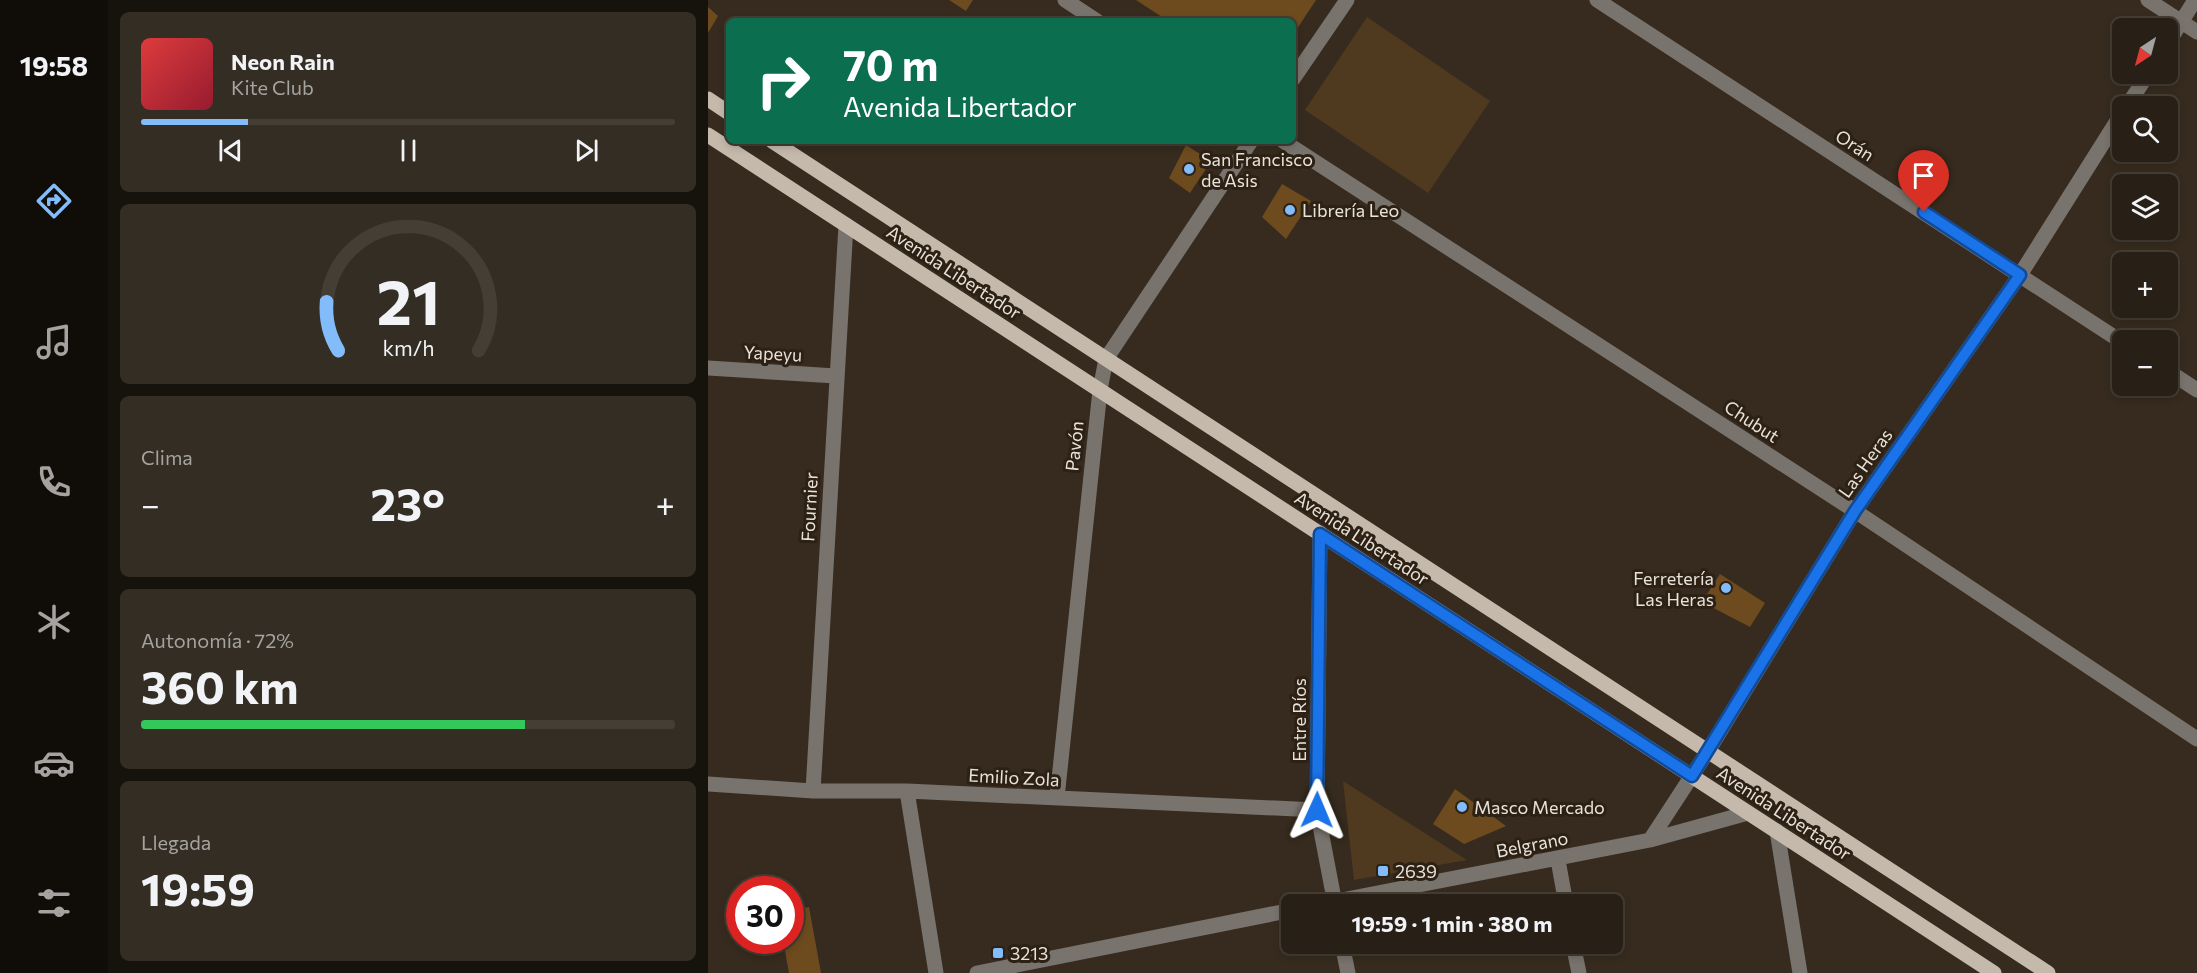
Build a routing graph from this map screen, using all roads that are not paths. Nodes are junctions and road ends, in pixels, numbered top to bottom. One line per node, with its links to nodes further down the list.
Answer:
1 (1065, 0): 6 (street)
2 (1347, 0): 10 (street)
3 (1597, 0): 19 (street, Orán)
4 (2148, 0): 7 (street)
5 (2195, 0): 7 (street)
6 (1092, 18)
7 (2181, 22): 8 (street); 9 (street)
8 (2178, 27)
9 (2197, 32)
10 (1296, 75)
11 (708, 99): 12 (main road)
12 (726, 111)
13 (2112, 129): 19 (street, Las Heras)
14 (708, 135): 18 (main road, Avenida Libertador)
15 (777, 144): 21 (main road, Avenida Libertador)
16 (1249, 144): 21 (street, Pavón)
17 (1288, 144): 27 (street, Chubut)
18 (846, 225): 23 (street, Fournier); 25 (main road, Avenida Libertador)
19 (2020, 275): 20 (street, Orán); 27 (street, Las Heras)
20 (2112, 335)
21 (1106, 359): 25 (street, Pavón); 30 (main road, Avenida Libertador)
22 (708, 368): 23 (street, Yapeyu)
23 (836, 376): 33 (street, Fournier)
24 (2178, 378): 26 (street)
25 (1100, 390): 28 (main road, Avenida Libertador); 35 (street, Pavón)
26 (2197, 390)
27 (1855, 511): 29 (street, Chubut); 30 (street, Las Heras)
28 (1320, 534): 31 (main road, Avenida Libertador); 36 (street, Entre Ríos)
29 (2197, 739)
30 (1708, 751): 31 (street, Las Heras); 53 (main road, Avenida Libertador)
31 (1692, 776): 37 (main road, Avenida Libertador); 39 (street, Las Heras)
32 (708, 784): 33 (street, Emilio Zola)
33 (813, 791): 34 (street, Emilio Zola)
34 (907, 791): 35 (street, Emilio Zola); 47 (street)
35 (1058, 798): 36 (street, Emilio Zola)
36 (1317, 810): 41 (street, Entre Ríos)
37 (1748, 813): 38 (main road, Avenida Libertador); 39 (street, Belgrano)
38 (1777, 831): 51 (street); 52 (main road, Avenida Libertador)
39 (1650, 840): 40 (street, Belgrano)
40 (1558, 860): 42 (street, Belgrano); 43 (street)
41 (1329, 894)
42 (1382, 894)
43 (1564, 894)
44 (1281, 912): 48 (street)
45 (1344, 954): 49 (street)
46 (1576, 954): 50 (street)
47 (936, 973)
48 (977, 973)
49 (1348, 973)
50 (1579, 973)
51 (1800, 973)
52 (1994, 973)
53 (2048, 973)

